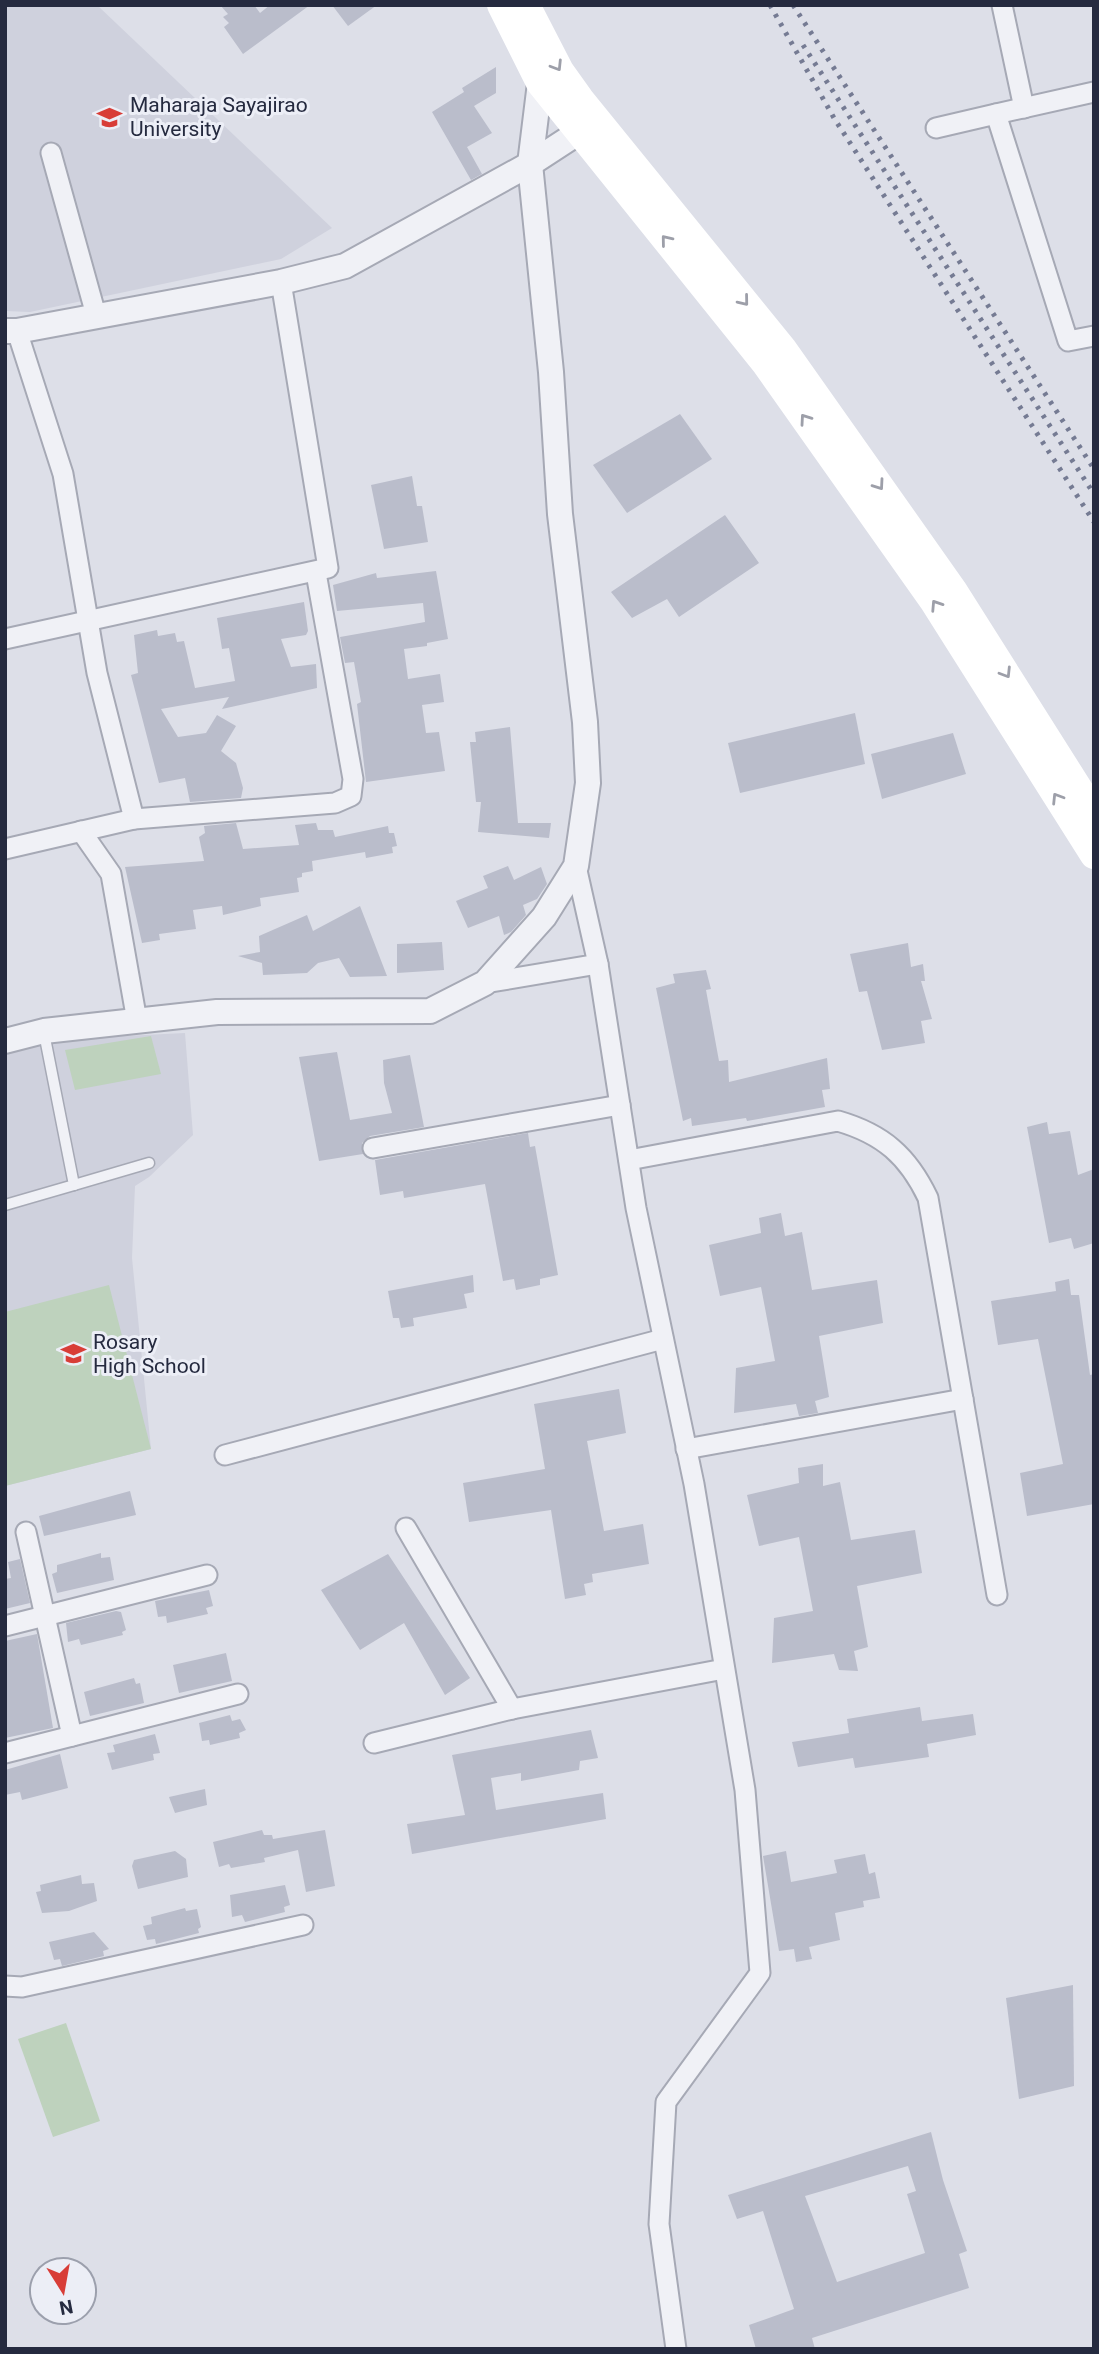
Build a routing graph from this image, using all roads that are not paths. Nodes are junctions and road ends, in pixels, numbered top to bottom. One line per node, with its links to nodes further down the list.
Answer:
1 (501, 5): 4 (main road)
2 (526, 5): 8 (main road, one-way to 8)
3 (1002, 5): 6 (street)
4 (540, 83): 8 (main road); 11 (street)
5 (1094, 92): 6 (street)
6 (1024, 108): 7 (street)
7 (996, 114): 9 (street); 15 (street)
8 (588, 126): 11 (street); 19 (main road, one-way to 19); 23 (main road, one-way to 8)
9 (936, 128)
10 (51, 153): 13 (street)
11 (530, 164): 12 (street); 24 (street)
12 (281, 282): 13 (street); 16 (street)
13 (96, 315): 14 (street)
14 (11, 331): 17 (street)
15 (1094, 336)
16 (316, 573): 17 (street); 20 (street)
17 (88, 624): 18 (street); 20 (street)
18 (5, 639)
19 (1094, 813)
20 (134, 819): 21 (street)
21 (81, 831): 22 (street); 27 (street)
22 (5, 849)
23 (1094, 855)
24 (576, 866): 25 (street); 26 (street)
25 (598, 964): 26 (street); 30 (street)
26 (485, 983): 27 (street)
27 (136, 1020): 28 (street)
28 (44, 1031): 29 (street); 34 (lane)
29 (5, 1041)
30 (620, 1105): 31 (street); 32 (street)
31 (373, 1148)
32 (629, 1160): 36 (street); 37 (street)
33 (149, 1163): 34 (lane)
34 (74, 1185): 35 (lane)
35 (5, 1205)
36 (663, 1339): 38 (street); 39 (street)
37 (963, 1399): 38 (street); 43 (street)
38 (687, 1449): 46 (street)
39 (225, 1455)
40 (406, 1528): 48 (street)
41 (26, 1532): 44 (street)
42 (207, 1575): 44 (street)
43 (997, 1595)
44 (45, 1616): 45 (street); 49 (street)
45 (5, 1626)
46 (724, 1669): 48 (street); 54 (street)
47 (239, 1695): 49 (street)
48 (512, 1709): 50 (street)
49 (72, 1736): 51 (street)
50 (374, 1743)
51 (5, 1753)
52 (303, 1925): 53 (street)
53 (5, 1986)
54 (676, 2349)

